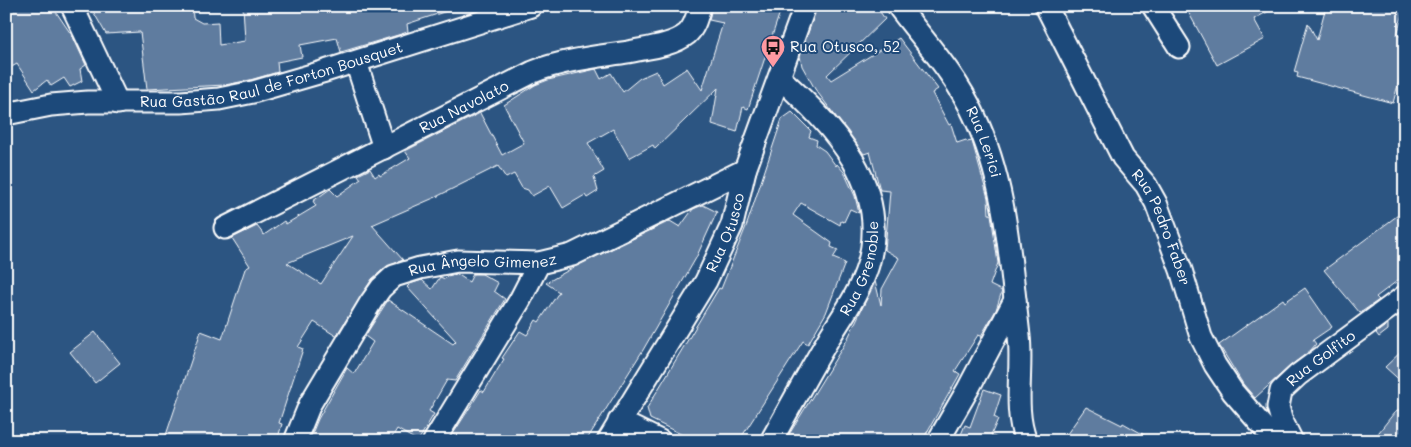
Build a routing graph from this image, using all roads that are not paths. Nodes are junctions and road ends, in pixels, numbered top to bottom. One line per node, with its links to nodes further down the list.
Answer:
1 (72, 6): 11 (street)
2 (531, 6): 9 (street, Rua Gastão Raul de Forton Bousquet)
3 (700, 6): 13 (street, Rua Navolato)
4 (805, 6): 10 (street, Rua Otusco)
5 (898, 6): 18 (street, Rua Lerici)
6 (1046, 6): 27 (street, Rua Pedro Faber)
7 (1153, 6): 8 (street)
8 (1179, 47)
9 (356, 62): 11 (street, Rua Gastão Raul de Forton Bousquet); 13 (street)
10 (780, 78): 14 (street, Rua Otusco); 24 (street, Rua Grenoble)
11 (118, 103): 12 (street, Rua Gastão Raul de Forton Bousquet)
12 (6, 114)
13 (384, 148): 15 (street, Rua Navolato)
14 (745, 170): 16 (street, Rua Ângelo Gimenez); 19 (street, Rua Otusco)
15 (225, 228)
16 (539, 264): 20 (street, Rua Ângelo Gimenez); 21 (street)
17 (1405, 296): 28 (street, Rua Golfito)
18 (1015, 300): 25 (street); 26 (street, Rua Lerici)
19 (619, 421): 22 (street, Rua Otusco); 23 (street)
20 (295, 441)
21 (434, 441)
22 (608, 441)
23 (660, 441)
24 (771, 441)
25 (938, 441)
26 (1026, 441)
27 (1282, 441)
28 (1292, 441)

